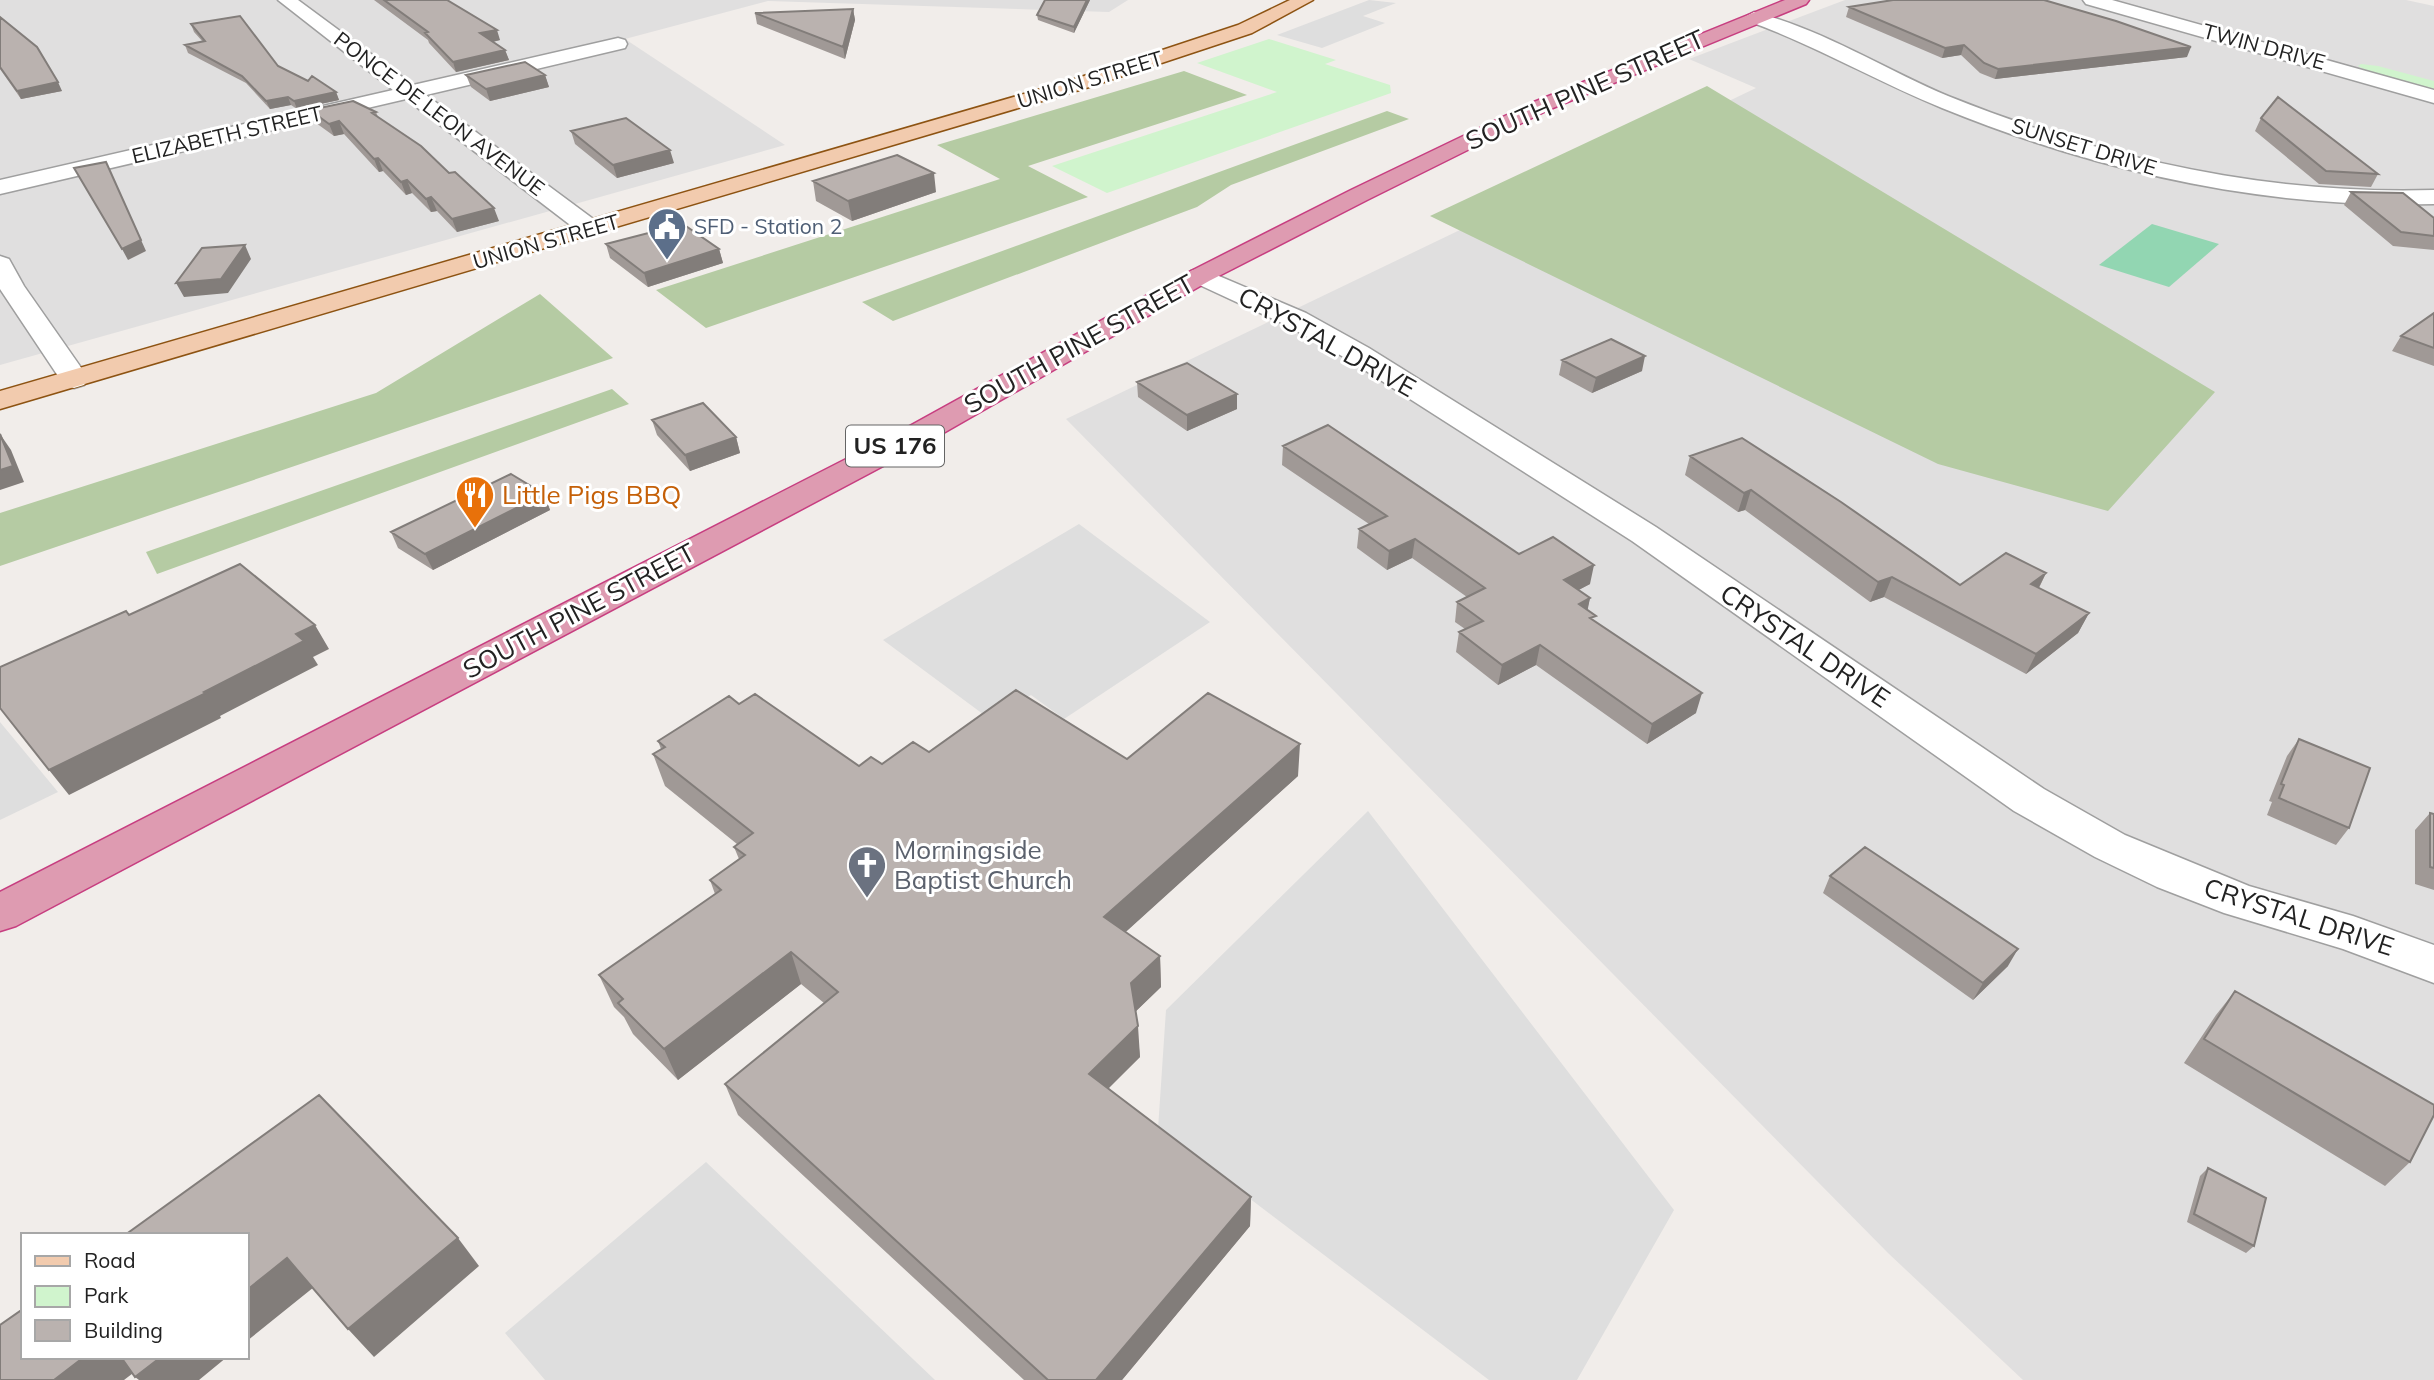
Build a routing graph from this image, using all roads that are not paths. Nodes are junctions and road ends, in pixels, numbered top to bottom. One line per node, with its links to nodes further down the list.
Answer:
1 (287, 0): 11 (street, PONCE DE LEON AVENUE)
2 (1800, 0): 6 (highway, SOUTH PINE STREET / US 176)
3 (2092, 0): 9 (street, TWIN DRIVE)
4 (2141, 0): 8 (street, TWIN DRIVE)
5 (1304, 5): 15 (main road, UNION STREET)
6 (1754, 18): 14 (street, SUNSET DRIVE); 17 (highway, SOUTH PINE STREET / US 176)
7 (618, 44): 11 (street, ELIZABETH STREET)
8 (2356, 57): 9 (street); 10 (street, TWIN DRIVE)
9 (2329, 65): 12 (street, TWIN DRIVE)
10 (2434, 78)
11 (410, 93): 13 (street, ELIZABETH STREET); 15 (street, PONCE DE LEON AVENUE)
12 (2434, 97)
13 (0, 187)
14 (2434, 197)
15 (591, 229): 18 (main road, UNION STREET)
16 (0, 264): 18 (street)
17 (1200, 276): 20 (highway, SOUTH PINE STREET / US 176); 21 (street, CRYSTAL DRIVE)
18 (74, 379): 19 (main road, UNION STREET)
19 (0, 400)
20 (0, 913)
21 (2434, 964)

